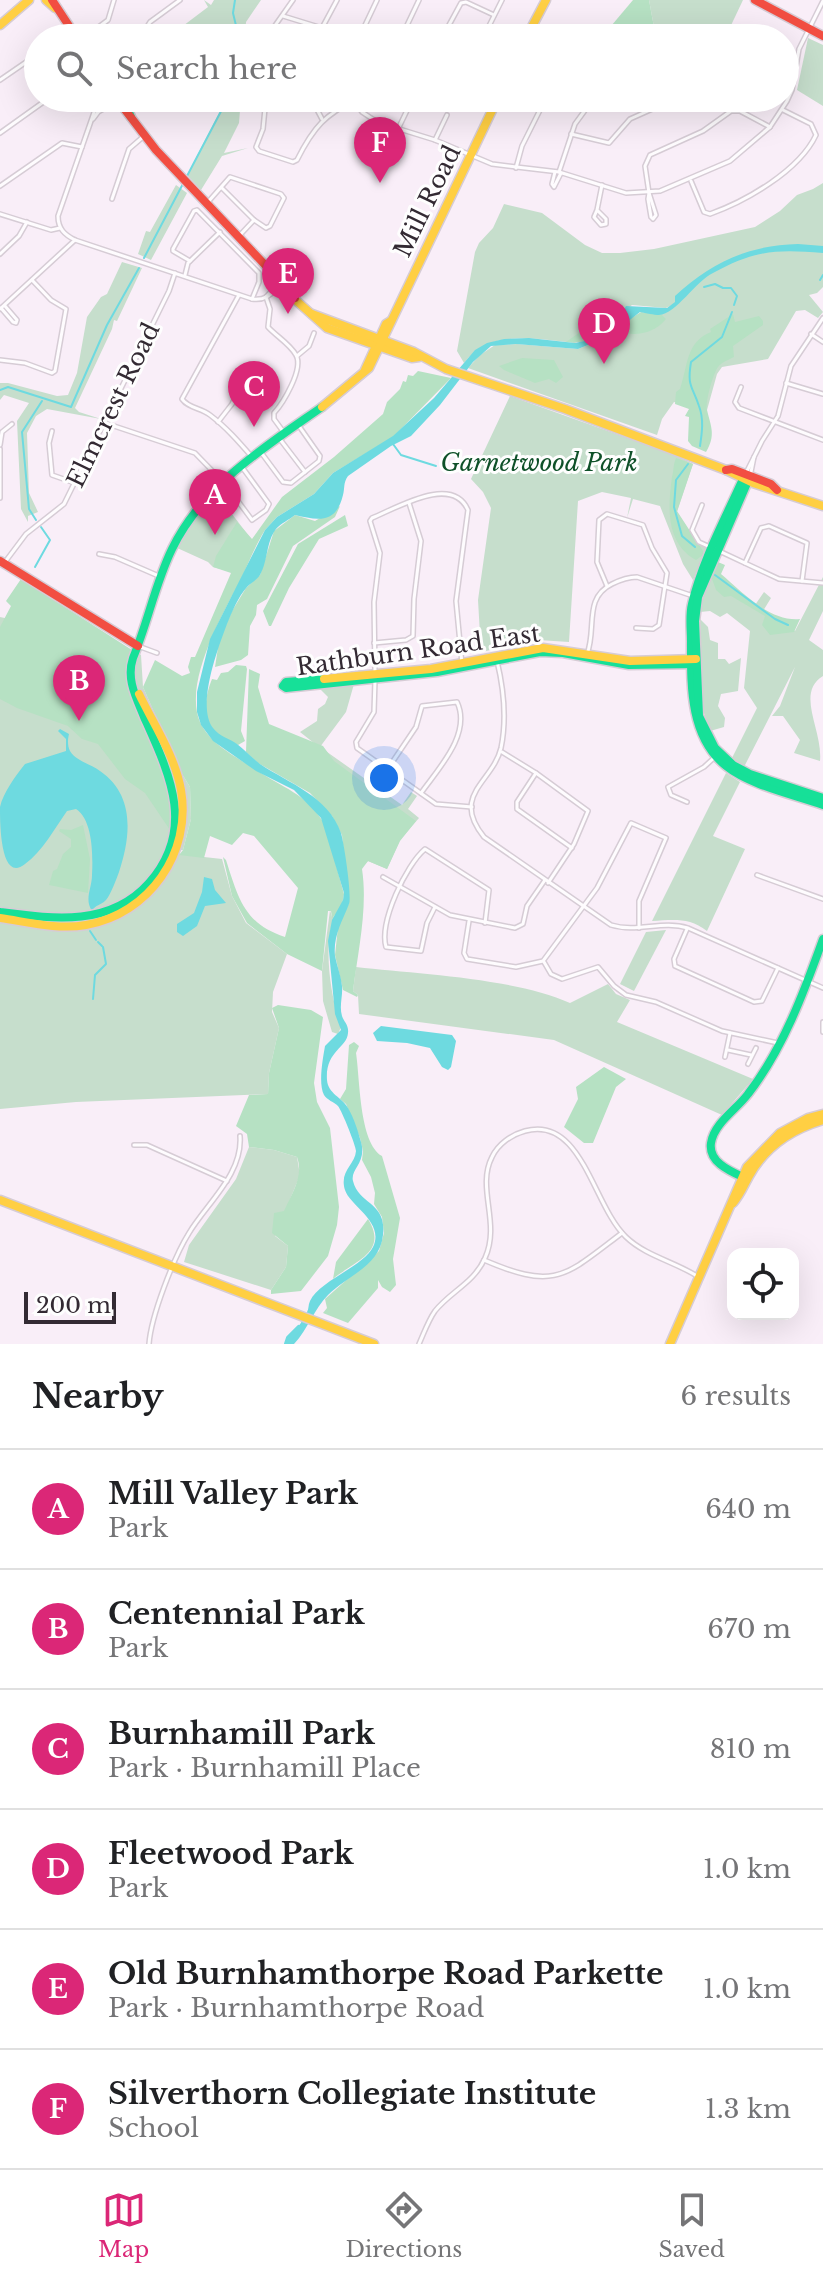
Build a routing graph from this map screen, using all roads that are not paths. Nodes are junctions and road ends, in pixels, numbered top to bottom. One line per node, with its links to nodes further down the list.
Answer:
1 (29, 0): 26 (street)
2 (114, 0): 16 (street)
3 (180, 0): 17 (street)
4 (293, 0): 14 (street)
5 (337, 0): 20 (street)
6 (377, 0): 21 (street)
7 (419, 0): 22 (street)
8 (502, 0): 13 (street)
9 (546, 0): 25 (street)
10 (755, 0): 27 (street)
11 (823, 1): 27 (street)
12 (51, 3): 15 (street)
13 (494, 15): 23 (street); 24 (street)
14 (283, 16): 18 (street); 19 (street)
15 (67, 24)
16 (103, 24)
17 (147, 24)
18 (276, 24)
19 (309, 24)
20 (324, 24)
21 (366, 24)
22 (408, 24)
23 (450, 24)
24 (490, 24)
25 (533, 24)
26 (0, 25)
27 (809, 28): 28 (street); 29 (street)
28 (823, 36)
29 (799, 49)
30 (24, 64): 31 (street)
31 (0, 80)
32 (29, 112): 54 (street)
33 (95, 112): 50 (street)
34 (99, 112): 50 (street)
35 (131, 112): 56 (street)
36 (265, 112): 51 (street)
37 (318, 112): 51 (street)
38 (334, 112): 51 (street)
39 (365, 112): 53 (street)
40 (406, 112): 53 (street)
41 (491, 112): 59 (street, Mill Road)
42 (539, 112): 60 (street)
43 (583, 112): 55 (street)
44 (646, 112): 55 (street)
45 (731, 112): 66 (street)
46 (738, 112): 52 (street)
47 (781, 112): 52 (street)
48 (787, 112): 62 (street)
49 (447, 115): 57 (street)
50 (93, 119): 58 (street)
51 (322, 119)
52 (770, 127): 62 (street)
53 (399, 128): 57 (street)
54 (0, 133)
55 (571, 134): 61 (street)
56 (144, 136): 67 (street); 68 (street)
57 (435, 140): 59 (street)
58 (82, 147): 64 (street); 73 (street)
59 (471, 155): 60 (street); 91 (street, Mill Road)
60 (515, 169): 61 (street)
61 (558, 172): 63 (street)
62 (690, 180): 66 (street)
63 (602, 185): 66 (street); 69 (street)
64 (0, 186)
65 (222, 188): 68 (street); 71 (street); 71 (street)
66 (649, 193): 66 (street)
67 (112, 199)
68 (207, 203): 75 (street)
69 (597, 210)
70 (0, 214): 72 (street)
71 (254, 220): 75 (street)
72 (27, 222): 73 (street); 77 (street)
73 (60, 228): 76 (street)
74 (220, 232): 78 (street); 78 (street); 85 (street)
75 (238, 237): 82 (street)
76 (75, 240): 79 (street); 81 (street)
77 (0, 254)
78 (190, 261): 80 (street)
79 (175, 273): 80 (street); 100 (street, Elmcrest Road)
80 (185, 276): 83 (street)
81 (32, 280): 86 (street); 93 (street)
82 (282, 283): 84 (street); 91 (street)
83 (239, 295): 85 (street); 98 (street)
84 (266, 297): 85 (street); 92 (street)
85 (252, 299)
86 (2, 307)
87 (823, 318): 89 (street)
88 (314, 333): 92 (street)
89 (811, 334): 90 (street); 95 (street)
90 (823, 342)
91 (380, 343): 102 (street, Mill Road); 111 (street)
92 (297, 356): 104 (street)
93 (0, 360)
94 (251, 364): 98 (street)
95 (786, 383): 97 (street); 99 (street)
96 (741, 387): 99 (street)
97 (823, 394)
98 (218, 422): 108 (street)
99 (775, 422): 105 (street); 111 (street)
100 (105, 423): 112 (street); 113 (street, Elmcrest Road)
101 (12, 424): 106 (street)
102 (298, 424): 104 (street, Mill Road); 110 (street)
103 (52, 431): 113 (street)
104 (282, 436): 107 (street, Mill Road); 110 (street)
105 (823, 440)
106 (0, 447): 114 (street)
107 (260, 451): 108 (street, Mill Road); 110 (street)
108 (252, 457): 109 (street, Mill Road)
109 (241, 466): 112 (street, Mill Road); 112 (street)
110 (305, 472)
111 (746, 478): 117 (street); 118 (street)
112 (223, 481): 122 (street, Mill Road)
113 (75, 483): 120 (street, Elmcrest Road)
114 (0, 498)
115 (409, 503): 129 (street); 129 (street); 135 (street)
116 (702, 505): 118 (street)
117 (823, 506)
118 (716, 550): 121 (street); 127 (street)
119 (99, 554): 122 (street)
120 (2, 562): 130 (street)
121 (745, 563): 123 (street); 123 (street)
122 (161, 577): 130 (street, Mill Road)
123 (802, 581): 124 (street)
124 (823, 583)
125 (607, 586): 126 (street); 126 (street); 132 (street)
126 (664, 586): 127 (street); 128 (street)
127 (695, 596): 134 (street)
128 (636, 628)
129 (374, 643): 136 (street)
130 (138, 646): 131 (street); 154 (street); 155 (street)
131 (157, 653)
132 (587, 654): 133 (street, Rathburn Road East); 134 (street, Rathburn Road East)
133 (497, 659): 134 (street, Rathburn Road East); 135 (street, Rathburn Road East); 137 (street)
134 (694, 663): 138 (street)
135 (462, 666): 136 (street, Rathburn Road East)
136 (375, 677): 136 (street, Rathburn Road East); 139 (street)
137 (500, 751): 140 (street); 145 (street)
138 (717, 755): 142 (street); 143 (street); 144 (street)
139 (387, 770): 141 (street); 141 (street)
140 (536, 773): 146 (street); 146 (street)
141 (421, 793): 145 (street)
142 (823, 798)
143 (687, 802)
144 (823, 805)
145 (472, 807): 149 (street)
146 (572, 848): 149 (street)
147 (757, 875): 151 (street)
148 (383, 877): 150 (street)
149 (546, 882): 153 (street); 157 (street)
150 (401, 887): 152 (street); 152 (street); 157 (street)
151 (823, 899)
152 (435, 907): 156 (street)
153 (583, 908): 158 (street); 158 (street); 161 (street)
154 (0, 912)
155 (0, 918)
156 (469, 921): 157 (street); 161 (street)
157 (485, 923)
158 (639, 928): 159 (street)
159 (688, 928): 162 (street); 162 (street)
160 (823, 941): 163 (street)
161 (543, 961): 167 (street)
162 (778, 968): 163 (street)
163 (807, 982): 164 (street); 168 (street)
164 (823, 988)
165 (823, 1022): 166 (street)
166 (823, 1032)
167 (730, 1033): 168 (street); 170 (street)
168 (778, 1043): 177 (street)
169 (756, 1048): 171 (street)
170 (728, 1050): 171 (street); 172 (street)
171 (751, 1055): 173 (street)
172 (725, 1057)
173 (748, 1064)
174 (823, 1117): 177 (street)
175 (240, 1136): 178 (street)
176 (134, 1145): 178 (street)
177 (745, 1178): 183 (street)
178 (227, 1181): 182 (street)
179 (0, 1203): 182 (street)
180 (622, 1233): 181 (street); 181 (street); 183 (street)
181 (484, 1260): 186 (street)
182 (174, 1267): 184 (street); 185 (street)
183 (700, 1278): 187 (street)
184 (149, 1344)
185 (374, 1344)
186 (419, 1344)
187 (670, 1344)

